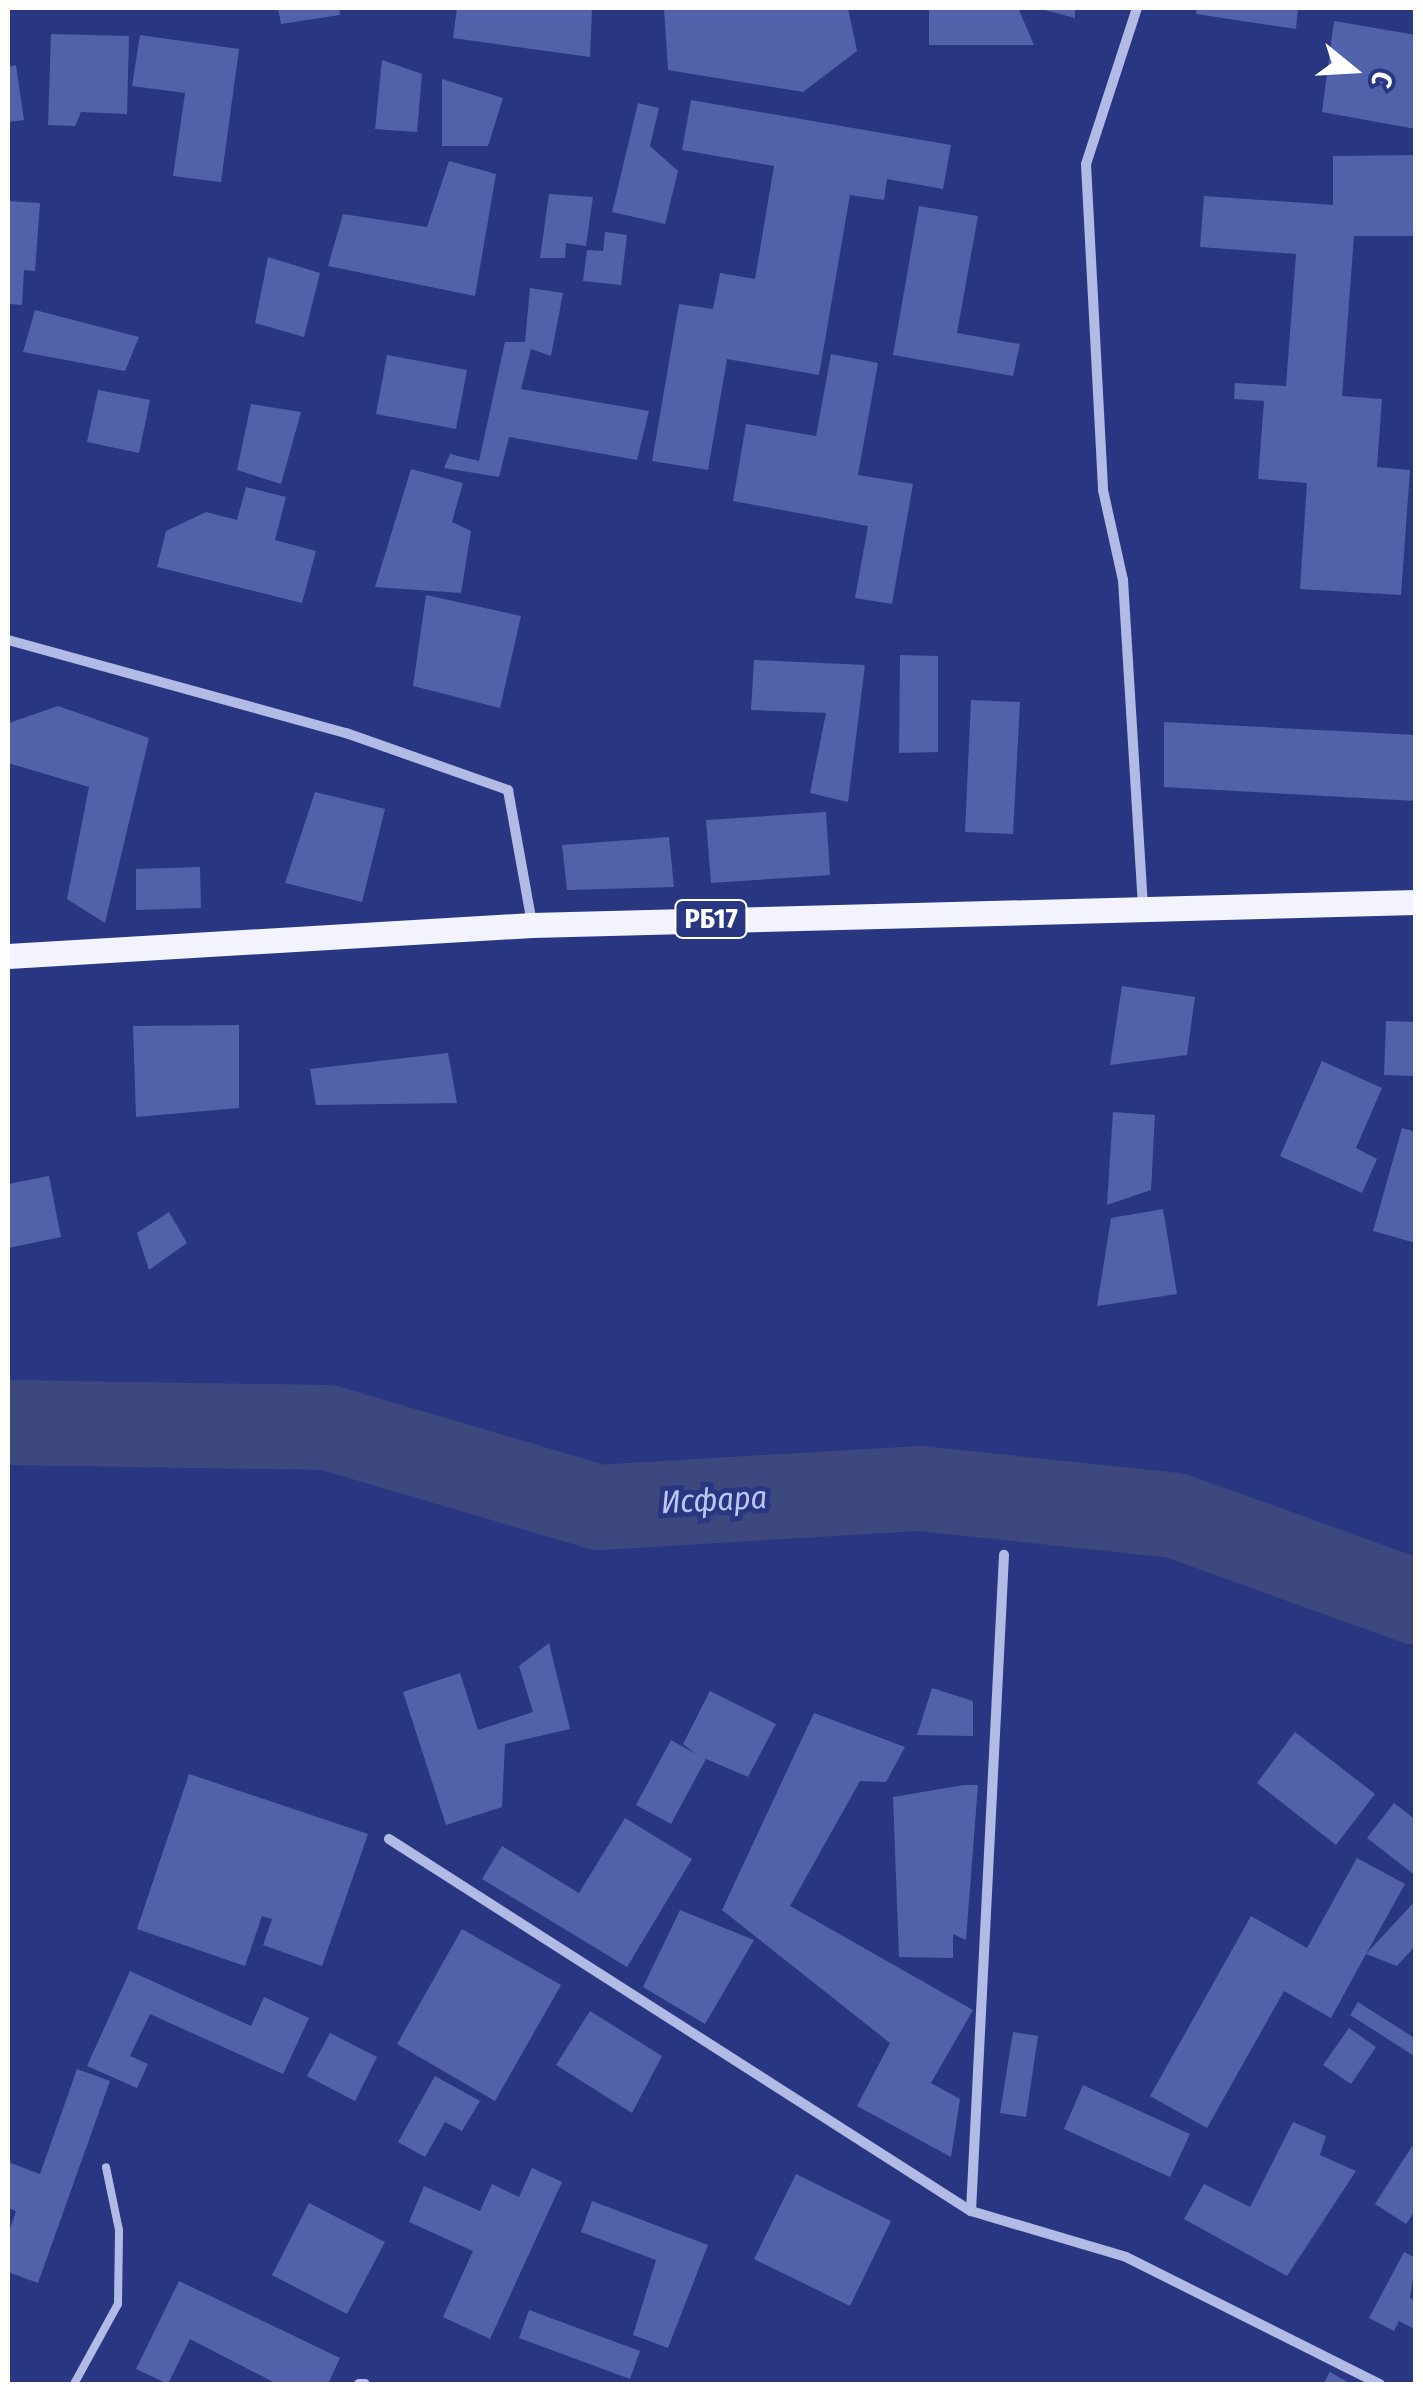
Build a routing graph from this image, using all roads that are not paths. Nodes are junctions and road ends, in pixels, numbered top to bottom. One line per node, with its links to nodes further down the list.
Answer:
1 (1137, 8): 4 (street)
2 (8, 640): 5 (street)
3 (1416, 902): 4 (main road, РБ17)
4 (1142, 904): 5 (main road, РБ17)
5 (532, 925): 6 (main road, РБ17)
6 (8, 956)
7 (1004, 1555): 10 (street)
8 (388, 1839): 10 (street)
9 (106, 2167): 11 (lane)
10 (971, 2211): 12 (street)
11 (74, 2384)
12 (1380, 2384)

